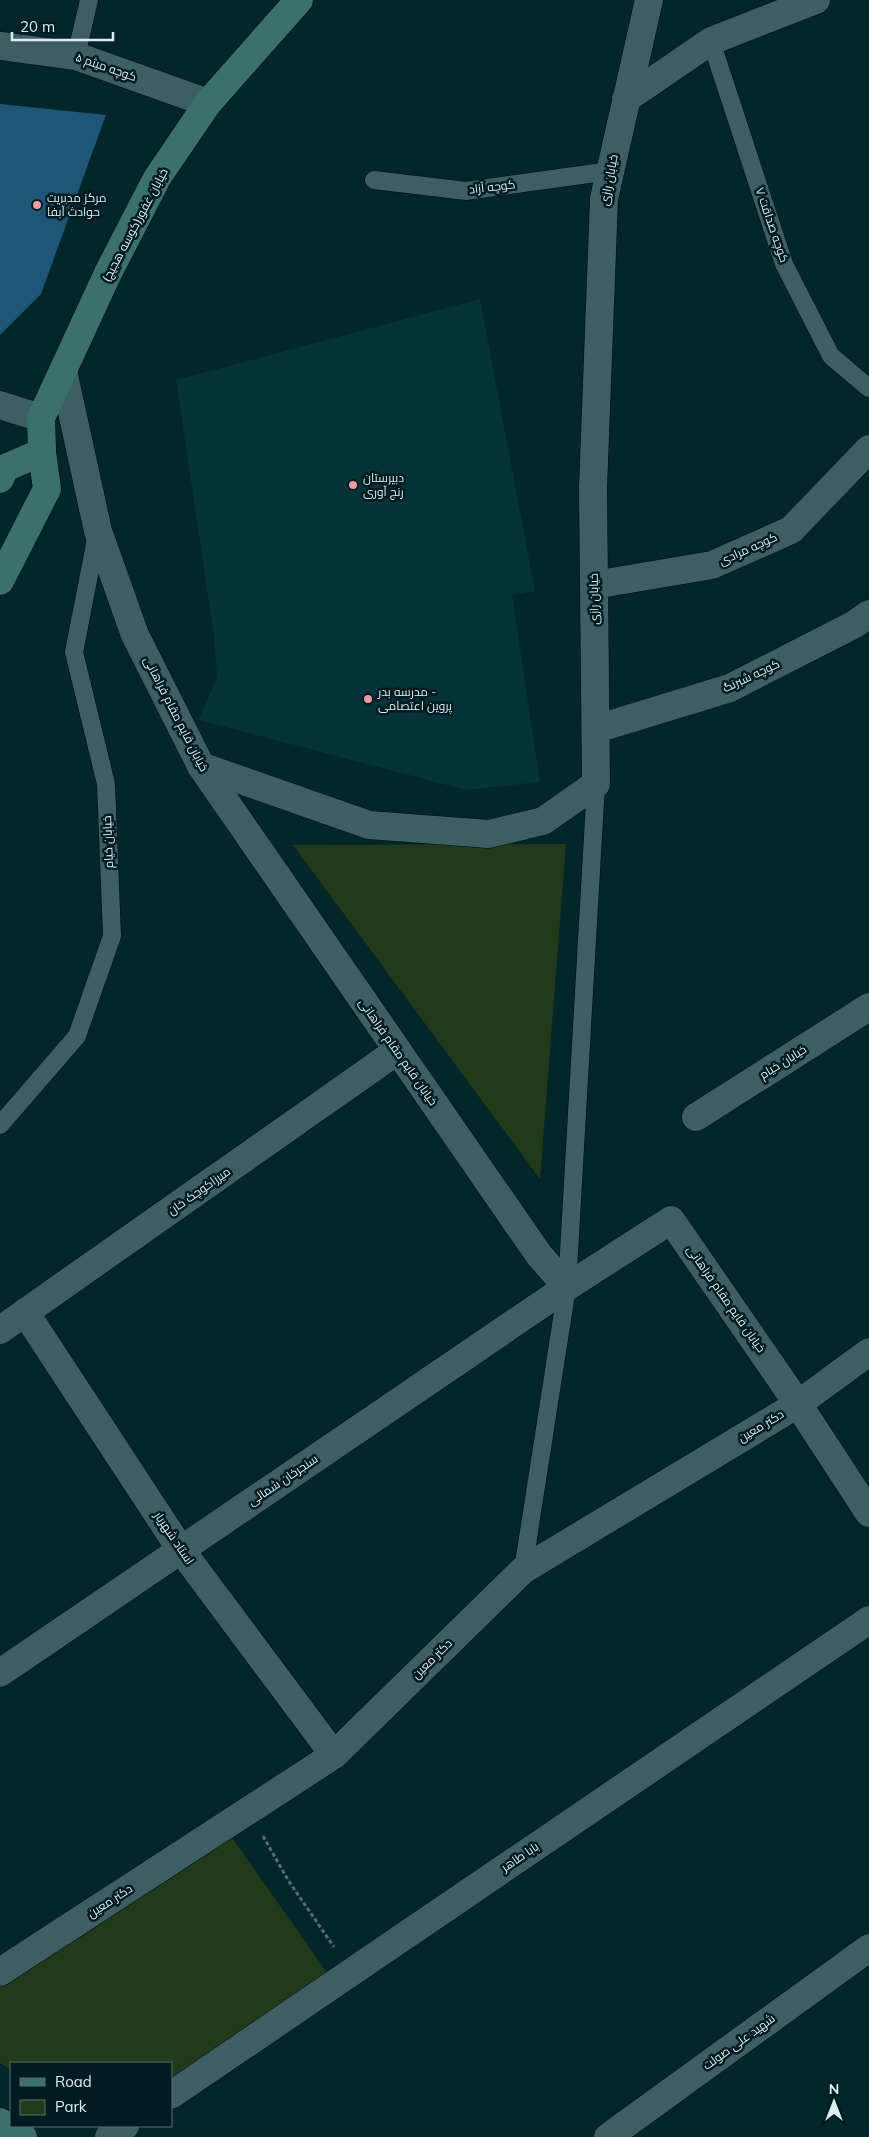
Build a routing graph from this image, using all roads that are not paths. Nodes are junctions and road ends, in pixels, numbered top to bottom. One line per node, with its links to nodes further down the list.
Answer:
1 (88, 0): 7 (lane)
2 (299, 0): 9 (street, خیابان غفور(کوسه هجیج))
3 (648, 0): 8 (street, خیابان رازی)
4 (816, 0): 5 (street)
5 (711, 41): 8 (street); 13 (lane, کوچه صداقت ۷)
6 (0, 46): 7 (street, کوچه میثم ۵)
7 (76, 56): 9 (street, کوچه میثم ۵)
8 (626, 99): 10 (street, خیابان رازی)
9 (208, 103): 12 (street, خیابان غفور(کوسه هجیج))
10 (610, 171): 11 (lane, کوچه آزاد); 21 (street, خیابان رازی)
11 (374, 180)
12 (64, 371): 15 (street, خیابان غفور(کوسه هجیج)); 19 (street, خیابان قایم مقام فراهانی)
13 (869, 388)
14 (0, 406): 15 (street)
15 (42, 418): 17 (street, خیابان غفور(کوسه هجیج))
16 (869, 448): 21 (street, کوچه مرادی)
17 (42, 452): 18 (street); 20 (street, خیابان غفور(کوسه هجیج))
18 (0, 479)
19 (98, 531): 24 (street, خیابان قایم مقام فراهانی); 29 (lane, خیابان خیام)
20 (0, 581)
21 (594, 586): 23 (street, خیابان رازی)
22 (869, 614): 23 (street, کوچه شبرنگ)
23 (596, 729): 25 (street, خیابان رازی)
24 (201, 766): 25 (street); 27 (street, خیابان قایم مقام فراهانی)
25 (596, 784): 30 (lane)
26 (869, 1007): 28 (street, خیابان خیام)
27 (397, 1051): 30 (street, خیابان قایم مقام فراهانی); 31 (street, میرزاکوچک خان)
28 (696, 1117)
29 (0, 1125)
30 (567, 1287): 34 (street, خیابان قایم مقام فراهانی); 36 (street, سنجرخان شمالی); 37 (lane)
31 (25, 1312): 32 (street, میرزاکوچک خان); 36 (street, استاد شهریار)
32 (0, 1330)
33 (869, 1352): 34 (street, دکتر معین)
34 (798, 1404): 35 (street, خیابان قایم مقام فراهانی); 37 (street, دکتر معین)
35 (869, 1513)
36 (181, 1550): 39 (street, سنجرخان شمالی); 40 (street, استاد شهریار)
37 (523, 1570): 40 (street, دکتر معین)
38 (869, 1620): 43 (street, بابا طاهر)
39 (0, 1673)
40 (334, 1755): 42 (street, دکتر معین)
41 (869, 1948): 48 (street, شهید علی صولت)
42 (0, 1972)
43 (172, 2094)
44 (0, 2122): 46 (street)
45 (124, 2127): 47 (street)
46 (23, 2137)
47 (109, 2137)
48 (608, 2137)

